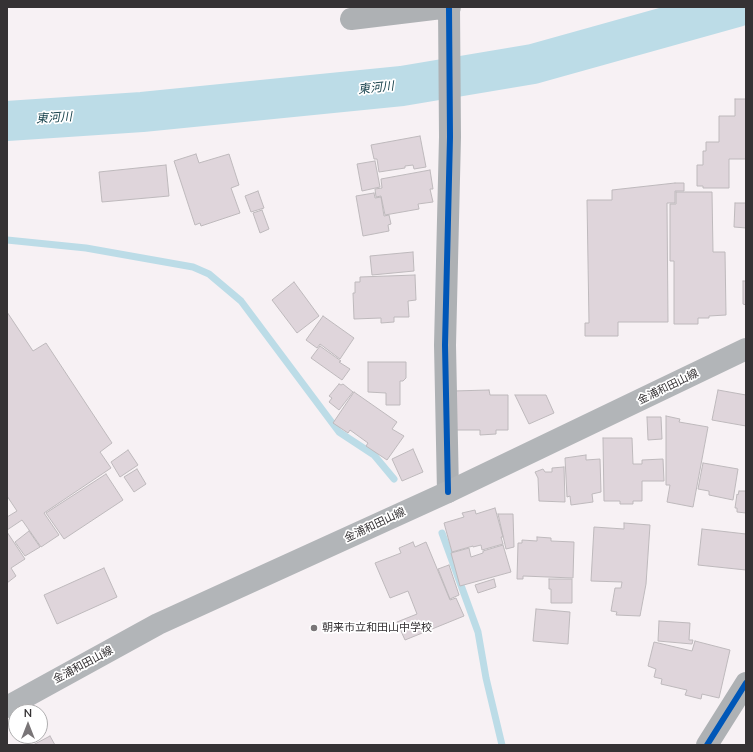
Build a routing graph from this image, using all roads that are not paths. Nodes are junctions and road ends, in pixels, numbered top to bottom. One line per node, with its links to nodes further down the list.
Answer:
1 (450, 10): 2 (street); 4 (street)
2 (351, 19)
3 (746, 349): 4 (main road, 金浦和田山線)
4 (448, 492): 6 (main road, 金浦和田山線)
5 (746, 683): 7 (street)
6 (7, 707)
7 (707, 745)

